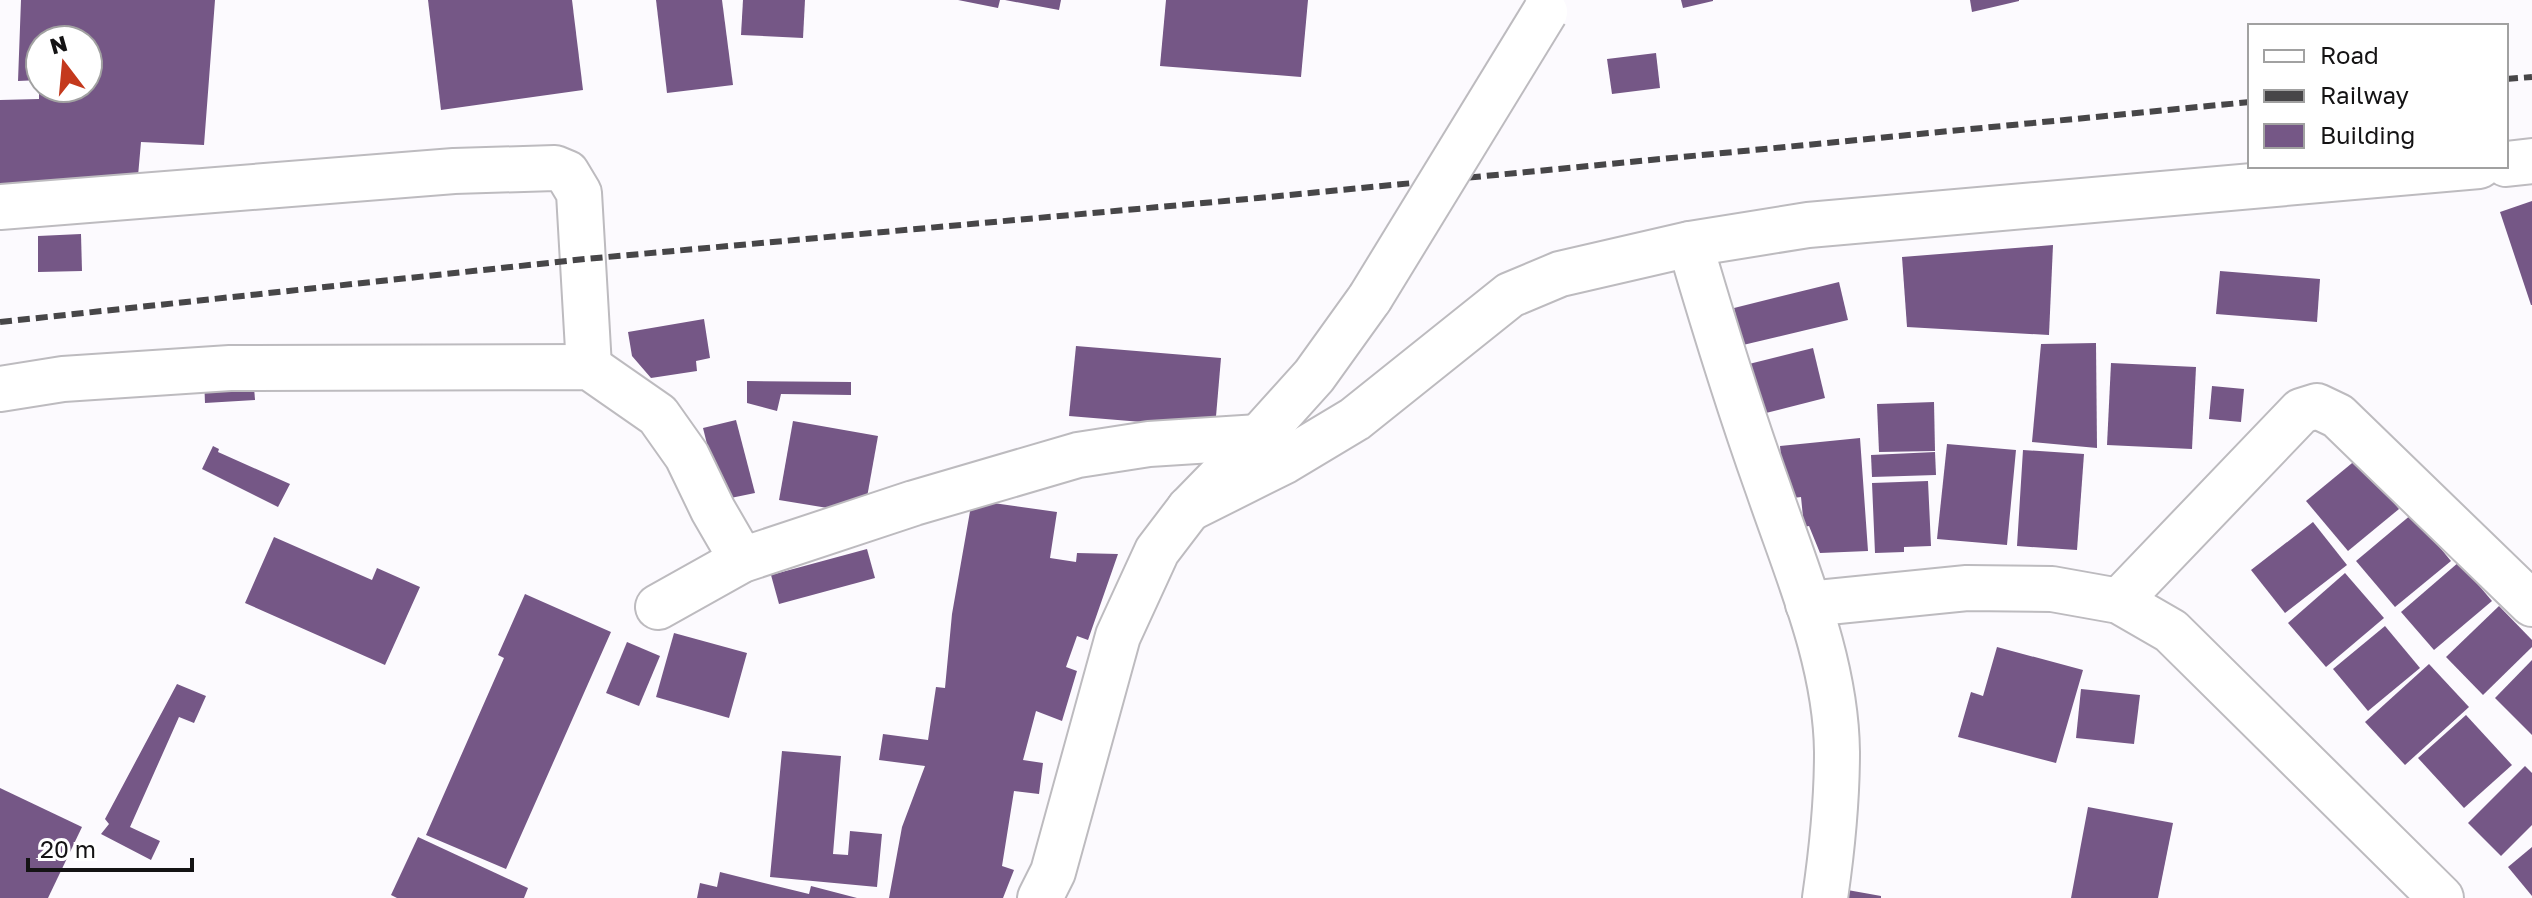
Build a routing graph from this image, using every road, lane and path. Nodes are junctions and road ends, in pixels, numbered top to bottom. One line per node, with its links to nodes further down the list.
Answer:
1 (1552, 6): 9 (street, bridge)
2 (2532, 161): 3 (street)
3 (2508, 164)
4 (2456, 168): 6 (street)
5 (0, 207): 7 (street)
6 (1690, 244): 10 (street); 13 (street)
7 (589, 367): 8 (street); 11 (street)
8 (0, 389)
9 (1259, 437): 10 (street); 11 (street)
10 (1189, 509): 16 (street)
11 (742, 560): 15 (street)
12 (2119, 601): 13 (street); 14 (street); 18 (street)
13 (1808, 604): 17 (street)
14 (2532, 604)
15 (658, 607)
16 (1040, 898)
17 (1825, 898)
18 (2441, 898)

